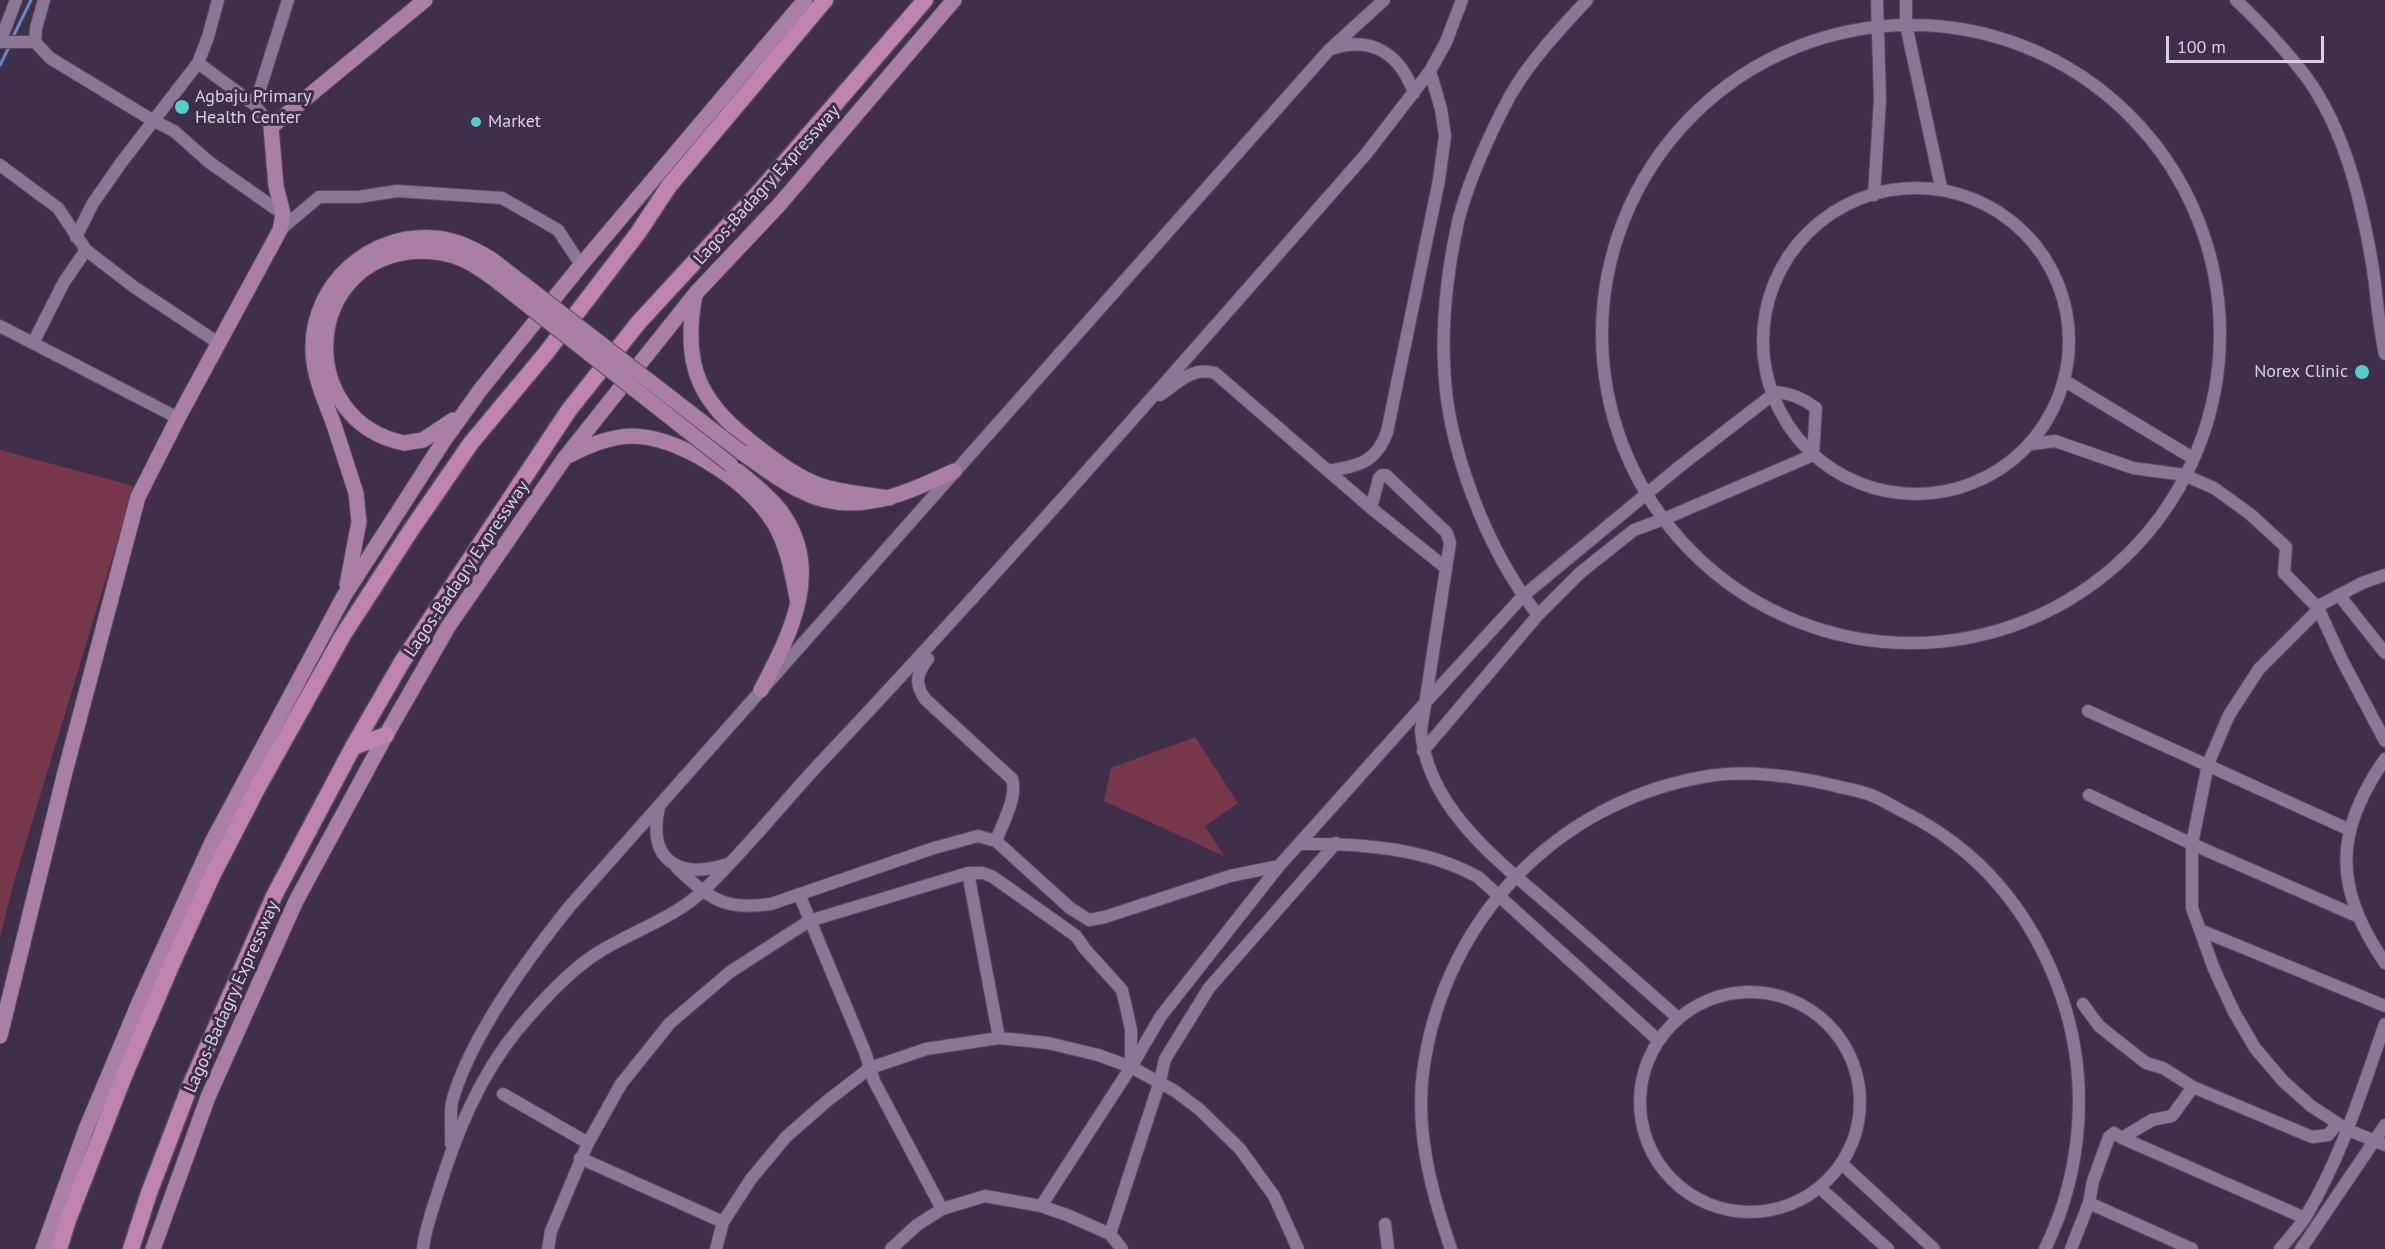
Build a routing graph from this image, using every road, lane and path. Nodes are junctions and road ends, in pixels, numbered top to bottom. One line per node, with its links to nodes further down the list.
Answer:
1 (16, 0): 18 (street)
2 (44, 0): 19 (street)
3 (218, 0): 21 (street)
4 (288, 0): 24 (street)
5 (425, 0): 26 (main road)
6 (805, 0): 33 (main road)
7 (825, 0): 123 (highway)
8 (925, 0): 70 (highway, Lagos-Badagry Expressway)
9 (954, 0): 34 (main road, Lagos-Badagry Expressway)
10 (1384, 0): 20 (street)
11 (1462, 0): 22 (street)
12 (1587, 0): 59 (street)
13 (1877, 0): 17 (street)
14 (1906, 0): 16 (street)
15 (2236, 0): 38 (street)
16 (1906, 25): 17 (street); 28 (street); 46 (street)
17 (1876, 29): 29 (street); 51 (street)
18 (2, 42): 19 (street)
19 (35, 42): 25 (street)
20 (1329, 50): 23 (street); 48 (street)
21 (198, 63): 24 (street); 25 (street)
22 (1430, 71): 23 (street); 49 (street)
23 (1414, 93): 41 (street)
24 (255, 105): 26 (street)
25 (152, 120): 30 (street); 31 (street)
26 (271, 127): 30 (main road)
27 (0, 165): 31 (street)
28 (1941, 187): 29 (street); 39 (street)
29 (1874, 195): 40 (street)
30 (281, 222): 33 (street); 37 (main road)
31 (76, 237): 32 (street)
32 (86, 250): 36 (street); 37 (street)
33 (581, 265): 42 (main road)
34 (696, 293): 47 (main road, Lagos-Badagry Expressway); 52 (main road)
35 (0, 326): 36 (street)
36 (33, 343): 43 (street)
37 (219, 344): 43 (main road)
38 (2385, 354)
39 (2065, 381): 44 (street); 46 (street)
40 (1772, 395): 45 (street); 45 (street); 51 (street)
41 (1142, 408): 49 (street); 63 (street)
42 (462, 414): 58 (main road); 60 (main road, bridge)
43 (178, 417): 97 (main road)
44 (2033, 444): 45 (street); 50 (street)
45 (1813, 455): 54 (street)
46 (2191, 457): 50 (street)
47 (564, 459): 60 (main road); 68 (main road, Lagos-Badagry Expressway)
48 (954, 471): 52 (main road); 65 (street)
49 (1328, 471): 53 (street)
50 (2184, 475): 54 (street); 61 (street)
51 (1645, 495): 54 (street); 59 (street)
52 (889, 498): 58 (main road, bridge)
53 (1371, 508): 55 (street); 55 (street)
54 (1664, 519): 62 (street)
55 (1446, 568): 66 (street)
56 (2385, 575): 57 (street)
57 (2339, 595): 61 (street); 64 (street)
58 (344, 596): 122 (main road)
59 (1523, 596): 62 (street); 66 (street)
60 (798, 603): 65 (main road)
61 (2318, 608): 69 (street); 73 (street)
62 (1538, 615): 71 (street)
63 (950, 626): 77 (street); 81 (street)
64 (2385, 653)
65 (761, 690): 75 (street)
66 (1425, 703): 71 (street); 79 (street)
67 (2088, 711): 73 (street)
68 (386, 735): 70 (highway); 125 (main road, Lagos-Badagry Expressway)
69 (2385, 741)
70 (353, 747): 124 (highway, Lagos-Badagry Expressway)
71 (1423, 751): 85 (street)
72 (2385, 759): 76 (street)
73 (2208, 764): 76 (street); 80 (street)
74 (2089, 795): 80 (street)
75 (659, 806): 83 (street); 111 (street)
76 (2350, 830): 89 (street)
77 (996, 841): 82 (street); 87 (street)
78 (1336, 843): 79 (street); 88 (street); 102 (street)
79 (1301, 844): 82 (street)
80 (2192, 844): 89 (street); 91 (street)
81 (728, 864): 83 (street); 86 (street)
82 (1279, 866): 100 (street)
83 (677, 868): 86 (street)
84 (968, 873): 90 (street); 98 (street); 100 (street)
85 (1515, 875): 88 (street); 95 (street); 136 (street)
86 (703, 892): 87 (street); 111 (street)
87 (799, 894): 90 (street)
88 (1498, 895): 99 (street); 133 (street)
89 (2357, 916): 92 (street)
90 (809, 921): 101 (street); 109 (street)
91 (2200, 930): 94 (street); 105 (street)
92 (2385, 963)
93 (2083, 1004): 103 (street)
94 (2385, 1006)
95 (1678, 1018): 99 (street); 113 (street)
96 (2385, 1024): 107 (street)
97 (0, 1036)
98 (999, 1038): 100 (street); 101 (street)
99 (1658, 1040): 114 (street)
100 (1131, 1067): 102 (street); 116 (street)
101 (870, 1068): 117 (street); 119 (street)
102 (1160, 1081): 121 (street); 131 (street)
103 (2193, 1087): 105 (street); 108 (street)
104 (503, 1094): 109 (street)
105 (2337, 1124): 107 (street)
106 (2385, 1125): 110 (street)
107 (2348, 1130): 110 (street); 118 (street)
108 (2122, 1138): 115 (street); 118 (street)
109 (588, 1143): 112 (street)
110 (2380, 1144): 140 (street)
111 (451, 1151): 126 (street)
112 (580, 1158): 119 (street); 127 (street)
113 (1841, 1163): 114 (street); 135 (street)
114 (1820, 1188): 134 (street)
115 (2089, 1203): 137 (street); 138 (street)
116 (1041, 1206): 117 (street); 121 (street)
117 (942, 1209): 129 (street)
118 (2305, 1218): 139 (street)
119 (723, 1222): 128 (street)
120 (1385, 1224): 132 (street)
121 (1110, 1234): 130 (street)
122 (43, 1249)
123 (59, 1249)
124 (131, 1249)
125 (153, 1249)
126 (423, 1249)
127 (548, 1249)
128 (716, 1249)
129 (891, 1249)
130 (1122, 1249)
131 (1298, 1249)
132 (1388, 1249)
133 (1451, 1249)
134 (1888, 1249)
135 (1934, 1249)
136 (2044, 1249)
137 (2071, 1249)
138 (2192, 1249)
139 (2280, 1249)
140 (2301, 1249)

